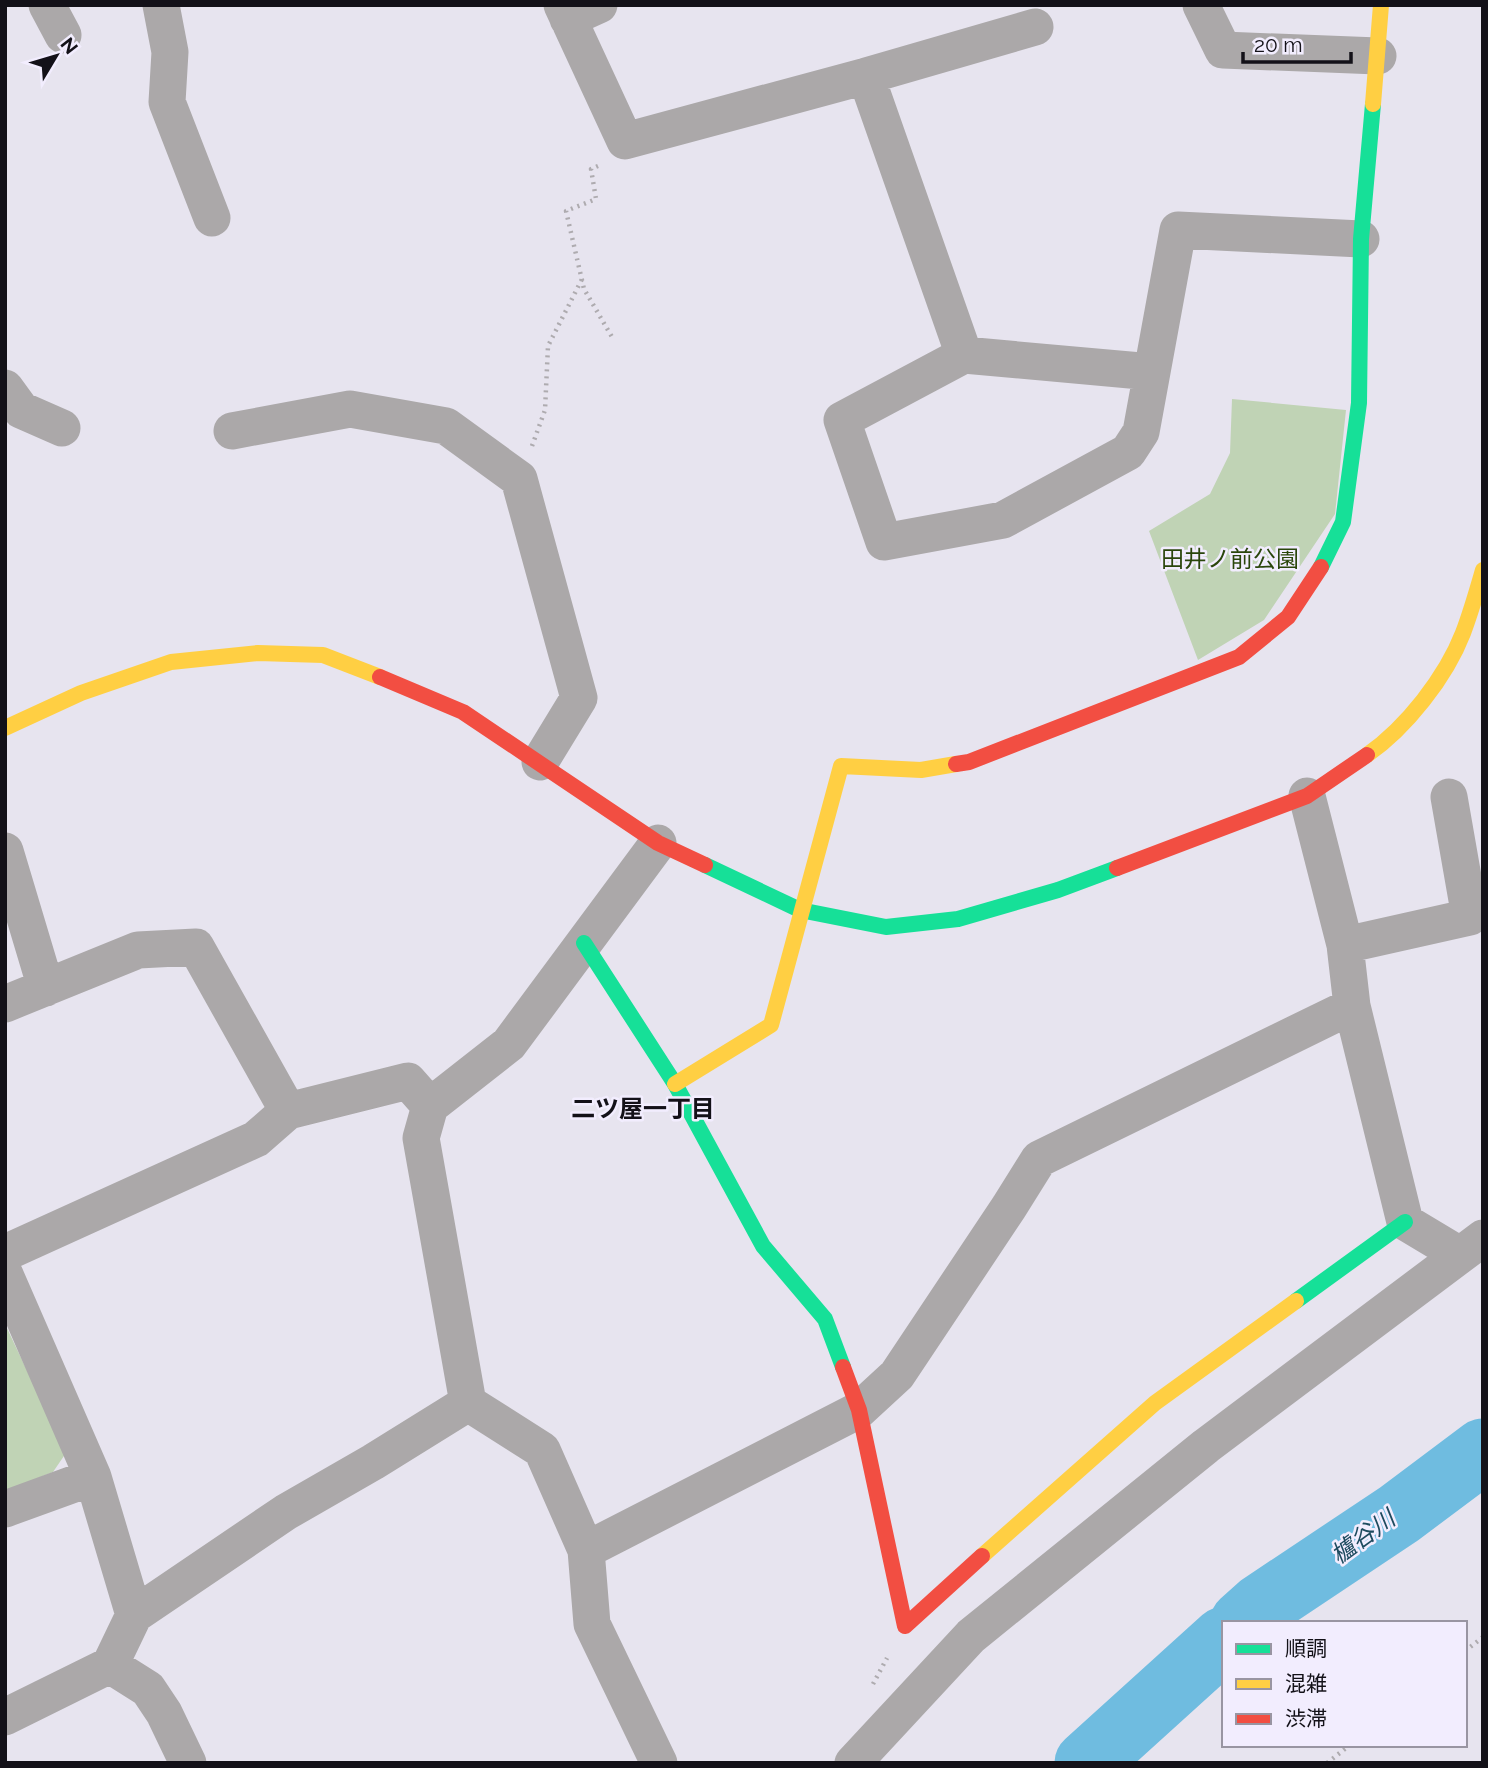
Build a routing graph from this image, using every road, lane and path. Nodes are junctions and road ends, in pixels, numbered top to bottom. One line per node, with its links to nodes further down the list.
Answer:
1 (161, 5): 9 (street)
2 (1201, 5): 6 (street)
3 (1381, 5): 6 (street)
4 (576, 10): 8 (street)
5 (1035, 27): 7 (street)
6 (1378, 57): 10 (street)
7 (866, 76): 8 (street); 13 (street)
8 (625, 141): 11 (path)
9 (212, 218)
10 (1361, 239): 14 (street); 26 (street)
11 (582, 279): 12 (path); 18 (path)
12 (612, 337)
13 (964, 355): 14 (street); 14 (street)
14 (1152, 372)
15 (5, 388): 16 (street)
16 (62, 428)
17 (232, 431): 18 (street)
18 (519, 479): 21 (street)
19 (1483, 570): 22 (street)
20 (5, 728): 21 (street)
21 (540, 762): 24 (street)
22 (1307, 796): 26 (street); 28 (street)
23 (1449, 797): 28 (street)
24 (658, 843): 26 (street); 27 (street)
25 (5, 851): 29 (street)
26 (800, 910): 32 (street)
27 (584, 943): 32 (street); 33 (street)
28 (1345, 945): 31 (street)
29 (46, 988): 30 (street); 34 (street)
30 (5, 1004)
31 (1352, 1006): 35 (street); 40 (street)
32 (675, 1084): 40 (street)
33 (430, 1106): 34 (street); 39 (street)
34 (288, 1111): 37 (street)
35 (1405, 1222): 36 (street); 40 (street)
36 (1472, 1247): 52 (street)
37 (5, 1253)
38 (5, 1275): 41 (street)
39 (468, 1403): 43 (street); 44 (street)
40 (859, 1410): 43 (street)
41 (93, 1476): 42 (street); 44 (street)
42 (5, 1510)
43 (586, 1550): 50 (street)
44 (134, 1615): 47 (street)
45 (1483, 1637): 46 (path)
46 (1467, 1649)
47 (110, 1665): 48 (street); 51 (street)
48 (5, 1717)
49 (1347, 1747): 53 (path)
50 (650, 1760)
51 (188, 1763)
52 (853, 1763)
53 (1327, 1763)

